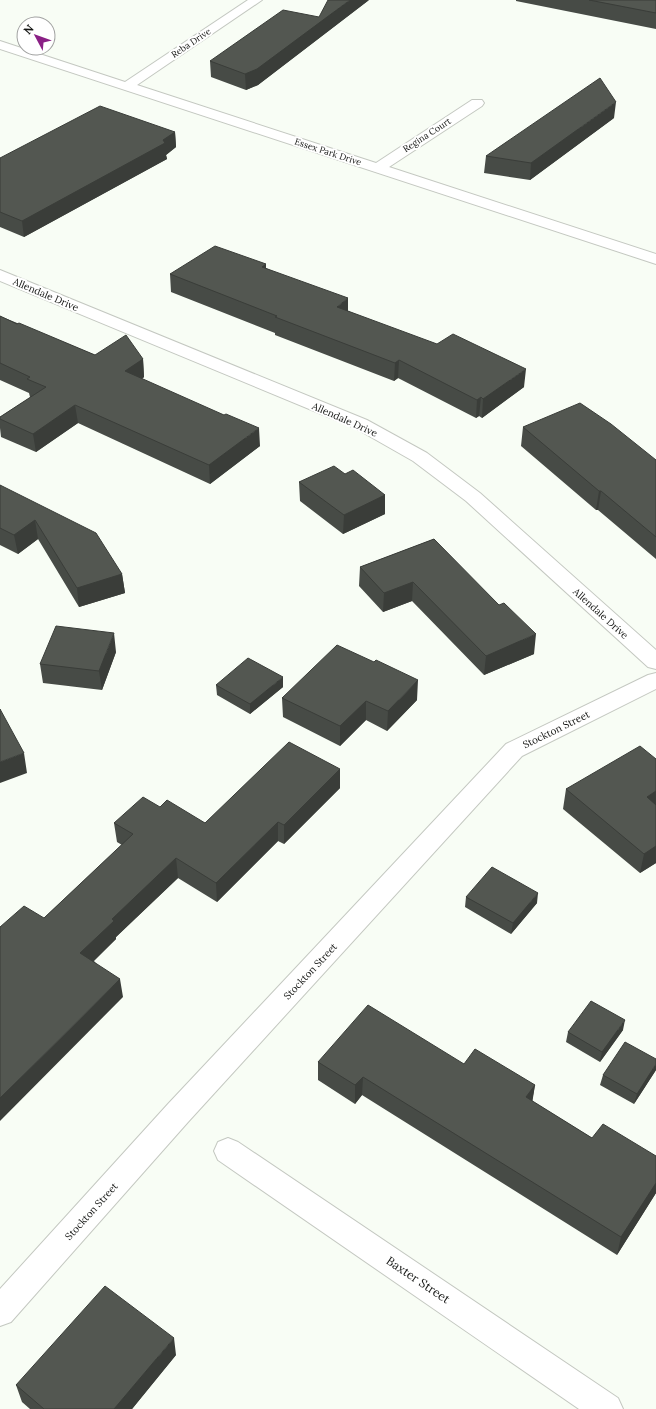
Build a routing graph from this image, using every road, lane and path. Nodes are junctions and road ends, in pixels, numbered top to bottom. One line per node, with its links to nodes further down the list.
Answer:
1 (256, 0): 3 (street, Reba Drive)
2 (0, 45): 3 (street, Essex Park Drive)
3 (126, 87): 5 (street, Essex Park Drive)
4 (477, 103): 5 (street, Regina Court)
5 (378, 168): 6 (street, Essex Park Drive)
6 (656, 259)
7 (0, 275): 8 (street, Allendale Drive)
8 (656, 662)
9 (656, 680): 11 (street, Stockton Street)
10 (228, 1151): 12 (street, Baxter Street)
11 (0, 1311)
12 (607, 1409)

